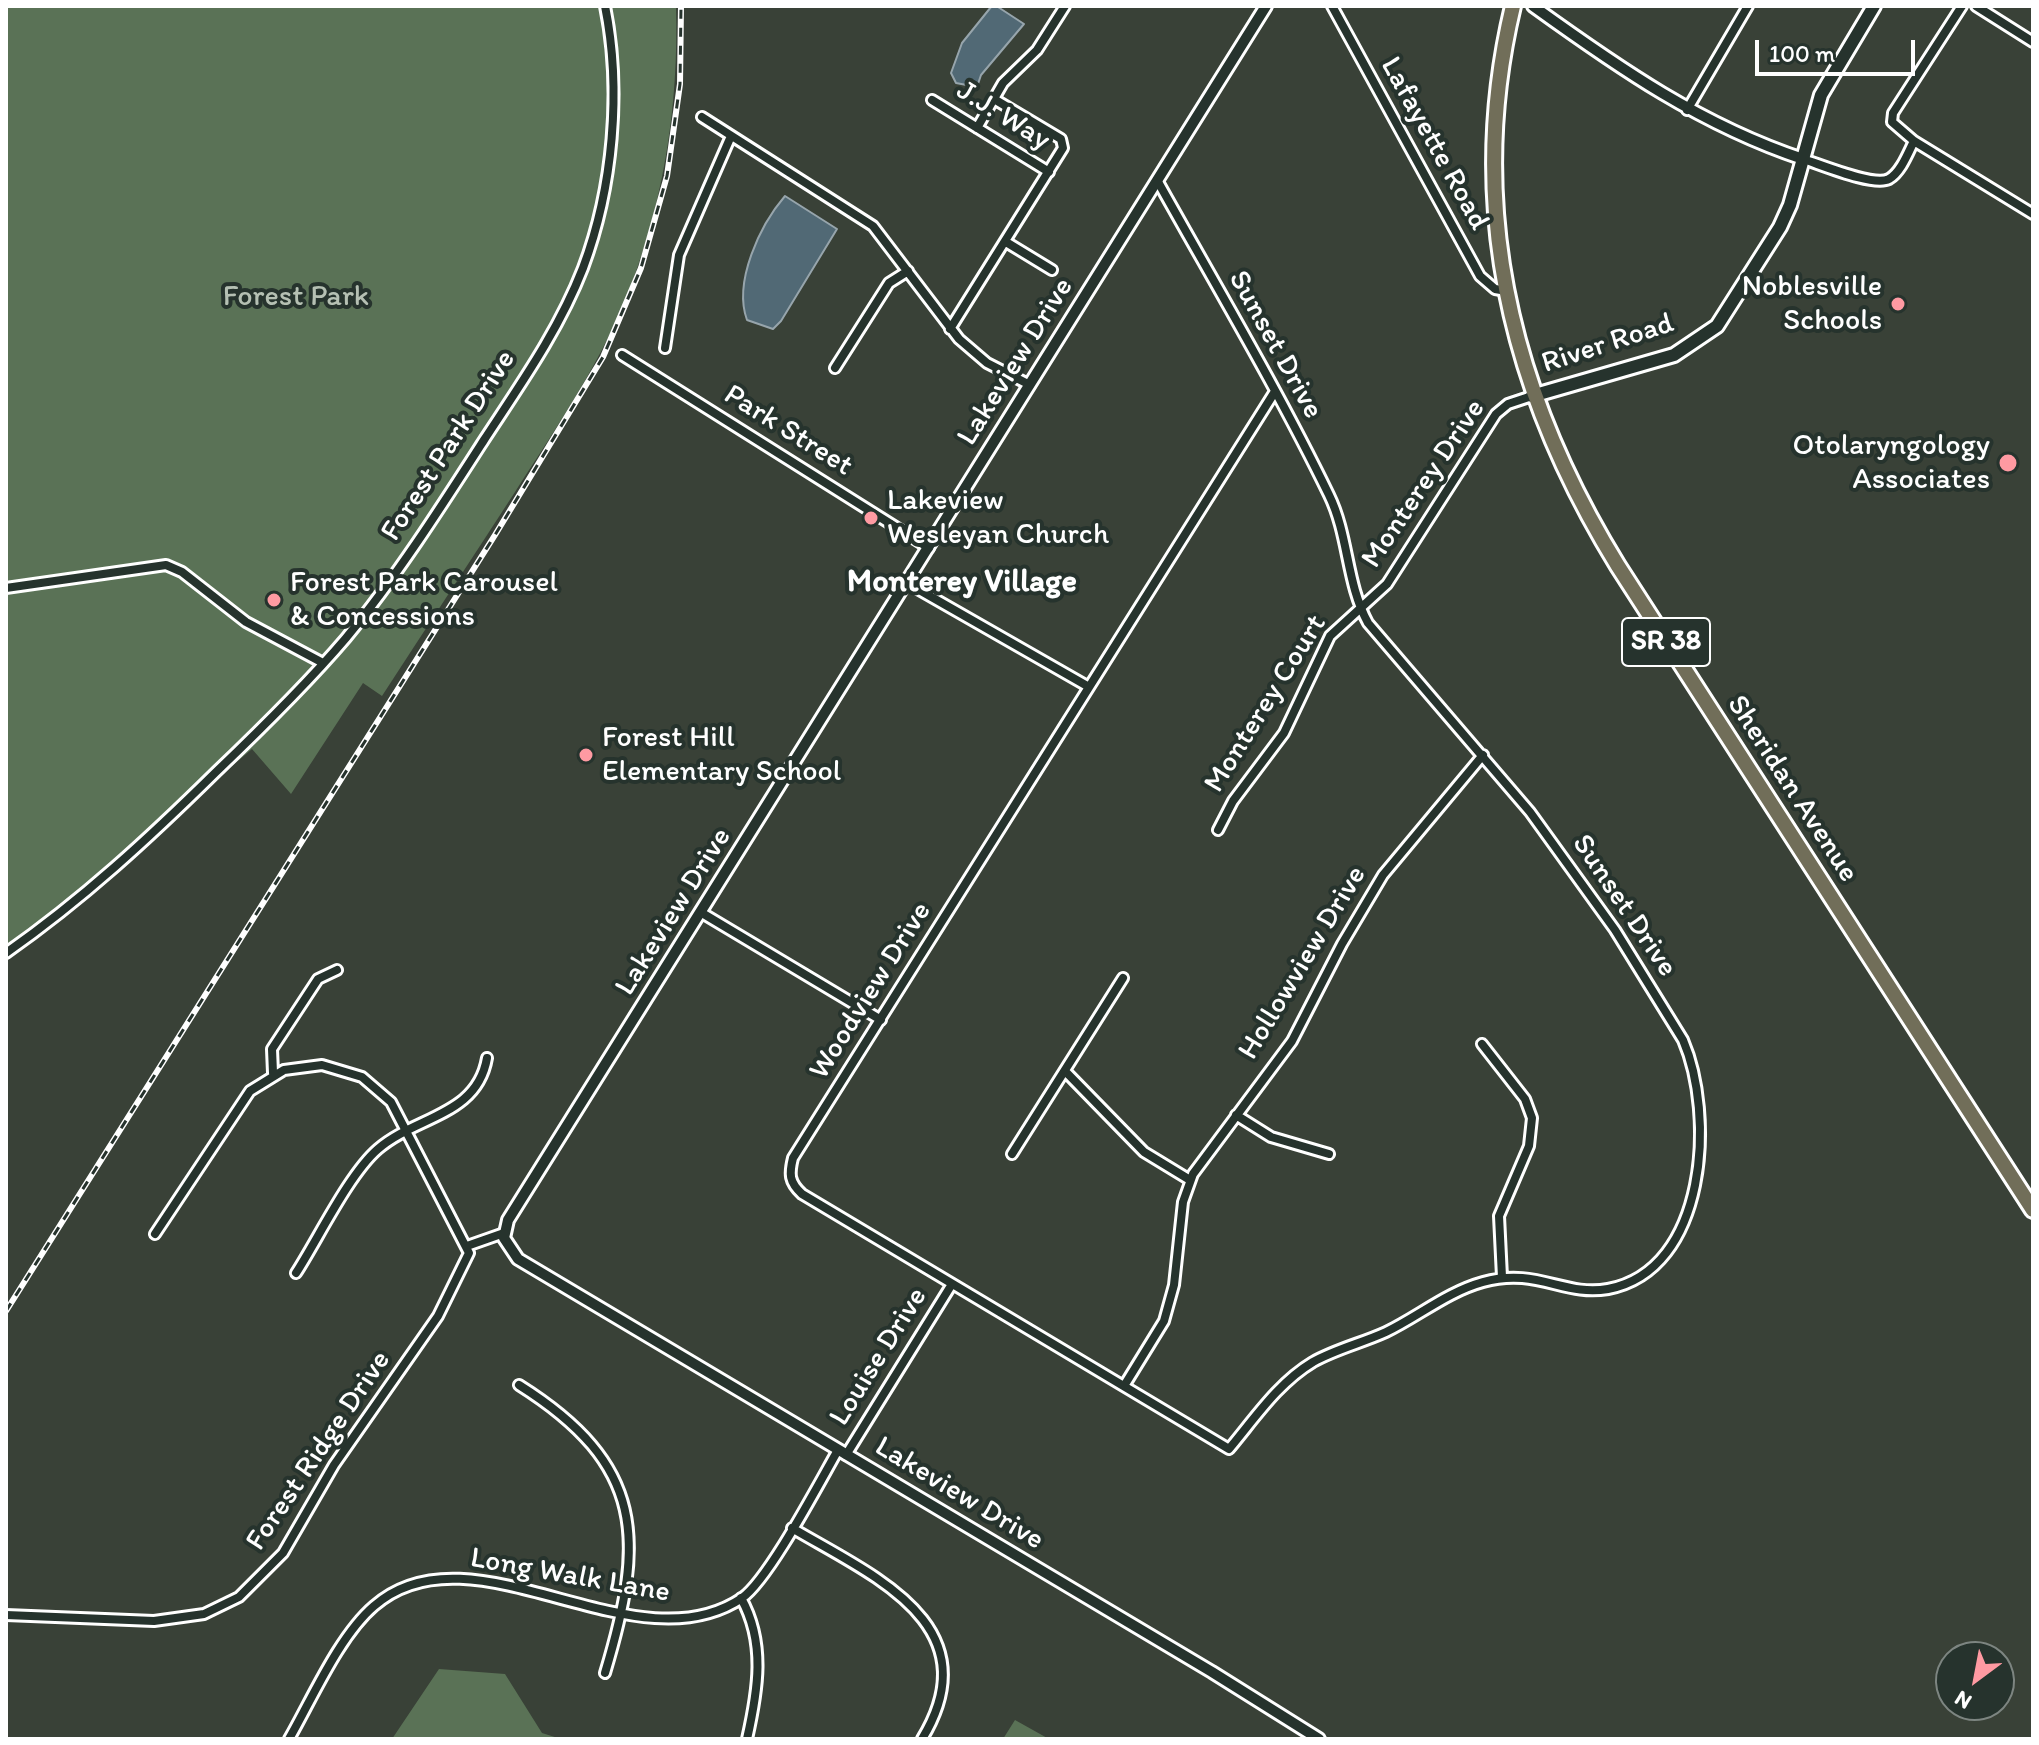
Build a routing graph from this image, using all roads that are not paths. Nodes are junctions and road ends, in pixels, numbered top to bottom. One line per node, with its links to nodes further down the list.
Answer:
1 (605, 6): 38 (street, Forest Park Drive)
2 (1065, 6): 12 (street)
3 (1266, 6): 21 (street, Lakeview Drive)
4 (1332, 6): 26 (street, Lafayette Road)
5 (1513, 6): 26 (main road, Sheridan Avenue / SR 38)
6 (1533, 6): 14 (street)
7 (1748, 6): 14 (street)
8 (1874, 6): 19 (main road, River Road)
9 (1962, 6): 18 (street)
10 (1976, 6): 11 (street)
11 (2033, 42)
12 (994, 99): 16 (street); 20 (street, J.J. Way)
13 (932, 100): 16 (street, J.J. Way)
14 (1687, 110): 19 (street)
15 (702, 117): 17 (street)
16 (977, 128): 20 (street, J.J. Way)
17 (731, 136): 25 (street); 28 (street)
18 (1914, 141): 19 (street); 22 (street)
19 (1803, 159): 33 (main road, River Road)
20 (1049, 172): 23 (street)
21 (1157, 180): 31 (street, Lakeview Drive); 32 (street, Sunset Drive)
22 (2033, 214)
23 (1006, 242): 24 (street); 27 (street)
24 (1052, 270)
25 (908, 271): 27 (street); 30 (street)
26 (1507, 291): 33 (main road, Sheridan Avenue / SR 38)
27 (950, 329): 31 (street)
28 (665, 348)
29 (622, 355): 34 (street, Park Street)
30 (835, 368)
31 (1030, 385): 34 (street, Lakeview Drive)
32 (1274, 393): 37 (street, Sunset Drive); 39 (street, Woodview Drive)
33 (1532, 396): 37 (street, Monterey Drive); 56 (main road, Sheridan Avenue / SR 38)
34 (929, 548): 35 (street, Lakeview Drive)
35 (907, 583): 39 (street); 42 (street, Lakeview Drive)
36 (6, 588): 38 (street)
37 (1361, 608): 40 (street, Sunset Drive); 41 (street, Monterey Court)
38 (323, 663): 43 (street, Forest Park Drive)
39 (1089, 687): 46 (street, Woodview Drive)
40 (1483, 755): 51 (street, Hollowview Drive); 61 (street, Sunset Drive)
41 (1218, 830)
42 (702, 913): 46 (street); 57 (street, Lakeview Drive)
43 (6, 953)
44 (337, 970): 50 (street)
45 (1123, 978): 49 (street)
46 (881, 1020): 62 (street, Woodview Drive)
47 (1482, 1044): 61 (street)
48 (487, 1058): 52 (street)
49 (1065, 1071): 53 (street); 55 (street)
50 (273, 1073): 52 (street); 58 (street)
51 (1236, 1115): 54 (street); 55 (street, Hollowview Drive)
52 (409, 1131): 59 (street); 60 (street)
53 (1012, 1154)
54 (1329, 1154)
55 (1190, 1180): 64 (street, Hollowview Drive)
56 (2033, 1210)
57 (504, 1233): 59 (street); 66 (street, Lakeview Drive)
58 (155, 1234)
59 (467, 1246): 70 (street, Forest Ridge Drive)
60 (296, 1273)
61 (1502, 1277): 65 (street, Sunset Drive)
62 (952, 1284): 64 (street, Woodview Drive); 66 (street, Louise Drive)
63 (519, 1385): 69 (street)
64 (1124, 1386): 65 (street, Woodview Drive)
65 (1229, 1449)
66 (842, 1453): 67 (street, Long Walk Lane); 75 (street, Lakeview Drive)
67 (792, 1528): 68 (street, Long Walk Lane); 74 (street)
68 (741, 1598): 69 (street, Long Walk Lane); 73 (street)
69 (623, 1613): 71 (street); 72 (street, Long Walk Lane)
70 (7, 1618)
71 (605, 1673)
72 (289, 1739)
73 (747, 1739)
74 (922, 1739)
75 (1319, 1739)

